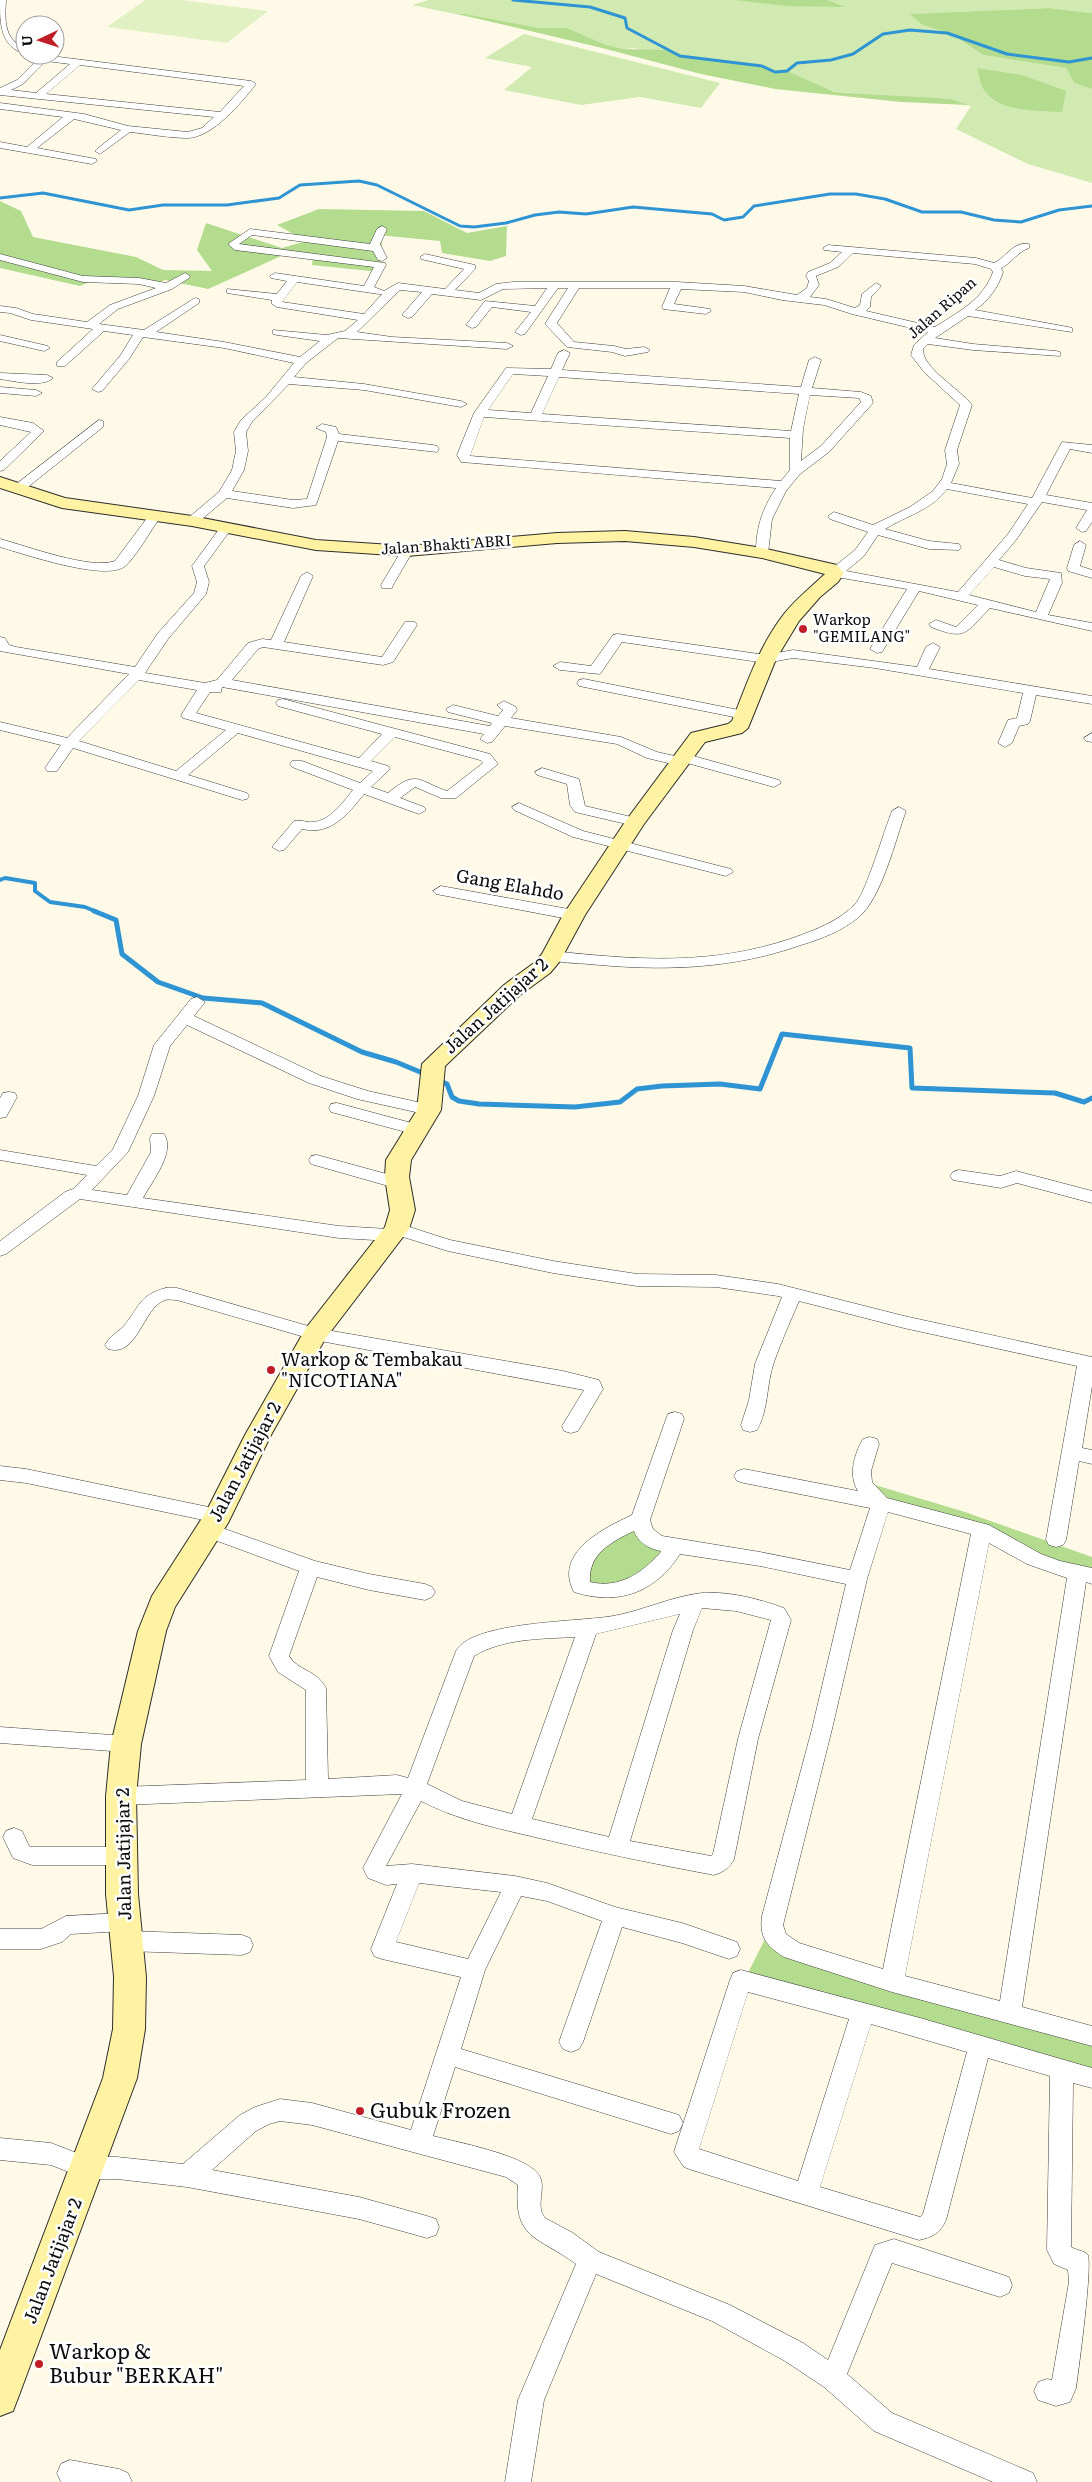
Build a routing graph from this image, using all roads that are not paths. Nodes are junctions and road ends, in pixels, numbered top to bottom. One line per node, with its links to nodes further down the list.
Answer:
1 (2, 0): 2 (street)
2 (0, 26): 3 (street)
3 (4, 38): 4 (street)
4 (15, 47)
5 (65, 61): 6 (street)
6 (77, 63): 9 (street); 12 (street)
7 (37, 65): 8 (street)
8 (0, 92): 9 (street)
9 (38, 96): 12 (street)
10 (0, 106): 11 (street)
11 (72, 115): 13 (street); 15 (street)
12 (223, 115): 13 (street)
13 (128, 129): 16 (street)
14 (0, 145): 15 (street)
15 (29, 150): 17 (street)
16 (100, 151)
17 (92, 162)
18 (382, 229): 20 (street)
19 (1024, 246): 26 (street)
20 (375, 248): 25 (street); 25 (street)
21 (828, 248): 22 (street)
22 (851, 250): 26 (street); 41 (street)
23 (0, 257): 34 (street)
24 (424, 257): 39 (street)
25 (381, 265): 35 (street)
26 (992, 265): 47 (street, Jalan Ripan)
27 (186, 276): 34 (street)
28 (274, 276): 29 (street)
29 (295, 278): 35 (street); 40 (street)
30 (554, 285): 31 (street); 39 (street); 44 (street)
31 (575, 285): 32 (street); 63 (street)
32 (677, 285): 41 (street); 45 (street)
33 (876, 286): 46 (street)
34 (168, 288): 51 (street)
35 (368, 289): 38 (street)
36 (430, 290): 38 (street); 39 (street); 48 (street)
37 (231, 291): 40 (street)
38 (389, 292): 49 (street)
39 (448, 292)
40 (280, 298): 49 (street)
41 (797, 299): 46 (street)
42 (195, 301): 56 (street)
43 (0, 309): 51 (street)
44 (538, 310): 50 (street); 55 (street)
45 (706, 311)
46 (856, 312): 58 (street)
47 (966, 312): 53 (street); 58 (street, Jalan Ripan)
48 (408, 316)
49 (367, 318): 57 (street)
50 (472, 325)
51 (89, 326): 52 (street)
52 (101, 328): 56 (street); 69 (street)
53 (1068, 330)
54 (277, 332): 60 (street)
55 (522, 332)
56 (143, 334): 67 (street); 75 (street)
57 (348, 334): 60 (street); 61 (street)
58 (931, 335): 65 (street); 93 (street, Jalan Ripan)
59 (0, 338): 62 (street)
60 (329, 339): 67 (street)
61 (507, 346)
62 (44, 348)
63 (644, 350)
64 (564, 353): 70 (street)
65 (1056, 354)
66 (613, 356): 71 (street)
67 (302, 360): 74 (street)
68 (815, 360): 77 (street)
69 (62, 364)
70 (554, 372): 71 (street); 80 (street); 81 (street)
71 (605, 375): 77 (street)
72 (0, 376): 73 (street)
73 (47, 378)
74 (288, 380): 79 (street); 95 (street)
75 (98, 389)
76 (0, 390): 78 (street)
77 (806, 390): 85 (street); 90 (street)
78 (36, 393)
79 (461, 404)
80 (480, 413): 81 (street); 92 (street)
81 (535, 417): 85 (street)
82 (0, 421): 89 (street)
83 (99, 424): 94 (street)
84 (322, 428): 86 (street)
85 (798, 435): 90 (street)
86 (333, 437): 87 (street); 95 (street)
87 (433, 449)
88 (1092, 450): 96 (street)
89 (0, 467)
90 (796, 471): 92 (street)
91 (0, 482): 94 (street, Jalan Bhakti ABRI)
92 (783, 485): 108 (street)
93 (943, 485): 96 (street); 103 (street, Jalan Ripan)
94 (19, 488): 99 (street, Jalan Bhakti ABRI)
95 (224, 494): 100 (street)
96 (1037, 500): 97 (street); 109 (street)
97 (1092, 509): 102 (street)
98 (834, 516): 103 (street)
99 (154, 517): 100 (street, Jalan Bhakti ABRI); 104 (street)
100 (192, 521): 101 (street, Jalan Bhakti ABRI)
101 (226, 528): 107 (street, Jalan Bhakti ABRI); 128 (street)
102 (1082, 528)
103 (876, 529): 106 (street); 110 (street, Jalan Ripan)
104 (0, 543)
105 (1080, 545): 111 (street)
106 (955, 547)
107 (407, 551): 108 (street, Jalan Bhakti ABRI); 113 (street)
108 (762, 554): 110 (street, Jalan Bhakti ABRI)
109 (992, 562): 115 (street); 117 (street)
110 (835, 573): 114 (street); 125 (street, Jalan Jatijajar 2)
111 (1092, 574)
112 (307, 576): 122 (street)
113 (387, 585)
114 (914, 587): 115 (street); 124 (street)
115 (961, 597): 116 (street)
116 (987, 604): 117 (street); 118 (street)
117 (1040, 617): 120 (street)
118 (936, 624)
119 (410, 625): 122 (street)
120 (1092, 627)
121 (0, 641): 128 (street)
122 (276, 645): 129 (street)
123 (933, 647): 127 (street)
124 (877, 649)
125 (766, 659): 126 (street); 127 (street); 136 (street, Jalan Jatijajar 2)
126 (560, 666)
127 (922, 672): 132 (street)
128 (138, 674): 131 (street); 141 (street)
129 (222, 683): 131 (street); 138 (street)
130 (584, 684): 136 (street)
131 (206, 687): 139 (street); 140 (street)
132 (1030, 690): 133 (street); 142 (street)
133 (1092, 700)
134 (504, 705): 138 (street)
135 (452, 709): 138 (street)
136 (744, 716): 144 (street, Jalan Jatijajar 2)
137 (0, 726): 141 (street)
138 (496, 726): 143 (street); 144 (street)
139 (235, 729): 145 (street); 149 (street)
140 (392, 732): 143 (street); 145 (street)
141 (70, 743): 147 (street); 149 (street)
142 (1005, 743)
143 (476, 754): 153 (street)
144 (683, 760): 150 (street); 157 (street, Jalan Jatijajar 2)
145 (363, 762): 151 (street)
146 (297, 764): 151 (street)
147 (52, 768)
148 (542, 772): 157 (street)
149 (176, 777): 152 (street)
150 (774, 783)
151 (362, 788): 153 (street); 159 (street)
152 (242, 796)
153 (389, 799): 155 (street)
154 (519, 808): 158 (street)
155 (419, 810)
156 (899, 811): 163 (street)
157 (635, 822): 158 (street, Jalan Jatijajar 2)
158 (622, 845): 160 (street); 162 (street, Jalan Jatijajar 2)
159 (279, 847)
160 (726, 872)
161 (441, 891): 162 (street, Gang Elahdo)
162 (574, 915): 163 (street, Jalan Jatijajar 2)
163 (552, 956): 167 (street, Jalan Jatijajar 2)
164 (197, 1002): 165 (street)
165 (184, 1018): 167 (street); 173 (street)
166 (9, 1097): 169 (street)
167 (427, 1100): 168 (street); 175 (street, Jalan Jatijajar 2)
168 (337, 1108)
169 (0, 1113)
170 (158, 1138): 178 (street)
171 (0, 1155): 173 (street)
172 (318, 1160): 175 (street)
173 (99, 1172): 176 (street)
174 (959, 1176): 177 (street)
175 (399, 1183): 179 (street, Jalan Jatijajar 2)
176 (79, 1192): 178 (street); 180 (street)
177 (1092, 1197)
178 (132, 1202): 179 (street)
179 (395, 1232): 181 (street); 182 (street, Jalan Jatijajar 2)
180 (0, 1250)
181 (793, 1293): 184 (street); 186 (street)
182 (315, 1334): 183 (street); 187 (street); 195 (street, Jalan Jatijajar 2)
183 (114, 1345)
184 (1090, 1362): 189 (street)
185 (675, 1419): 194 (street)
186 (750, 1425)
187 (571, 1426)
188 (870, 1444): 193 (street)
189 (1070, 1452): 190 (street); 197 (street)
190 (1092, 1457)
191 (0, 1473): 195 (street)
192 (744, 1476): 193 (street)
193 (881, 1504): 196 (street); 201 (street)
194 (640, 1520): 198 (street); 198 (street)
195 (213, 1523): 199 (street); 206 (street, Jalan Jatijajar 2)
196 (982, 1530): 200 (street); 222 (street)
197 (1056, 1540)
198 (675, 1546): 201 (street)
199 (310, 1568): 202 (street); 207 (street)
200 (1085, 1575): 224 (street)
201 (857, 1579): 222 (street)
202 (425, 1592)
203 (695, 1602): 204 (street); 212 (street); 212 (street)
204 (588, 1628): 208 (street); 210 (street)
205 (0, 1735): 206 (street)
206 (126, 1744): 209 (street, Jalan Jatijajar 2)
207 (317, 1787): 208 (street); 209 (street)
208 (415, 1788): 210 (street); 214 (street)
209 (121, 1796): 213 (street, Jalan Jatijajar 2)
210 (519, 1825): 212 (street)
211 (14, 1837): 213 (street)
212 (617, 1848)
213 (121, 1856): 217 (street, Jalan Jatijajar 2)
214 (412, 1873): 215 (street); 221 (street)
215 (515, 1885): 216 (street); 221 (street)
216 (615, 1916): 220 (street); 226 (street)
217 (126, 1931): 218 (street); 219 (street); 234 (street, Jalan Jatijajar 2)
218 (0, 1939)
219 (242, 1945)
220 (729, 1949)
221 (474, 1970): 228 (street)
222 (892, 1982): 224 (street)
223 (864, 2012): 227 (street); 236 (street); 236 (street)
224 (1009, 2014): 225 (street)
225 (1092, 2036)
226 (571, 2042)
227 (980, 2046): 229 (street); 236 (street)
228 (448, 2055): 231 (street); 232 (street)
229 (1062, 2070): 230 (street); 242 (street)
230 (1092, 2078)
231 (671, 2123)
232 (419, 2143): 235 (street); 238 (street)
233 (0, 2149): 234 (street)
234 (87, 2168): 235 (street); 240 (street, Jalan Jatijajar 2)
235 (187, 2176): 237 (street)
236 (806, 2193)
237 (427, 2227)
238 (590, 2260): 241 (street); 246 (street)
239 (1000, 2285): 241 (street)
240 (8, 2357): 243 (street, Jalan Jatijajar 2)
241 (833, 2378): 247 (street)
242 (1047, 2391)
243 (0, 2398)
244 (70, 2473): 245 (street)
245 (119, 2482)
246 (518, 2482)
247 (1024, 2482)

